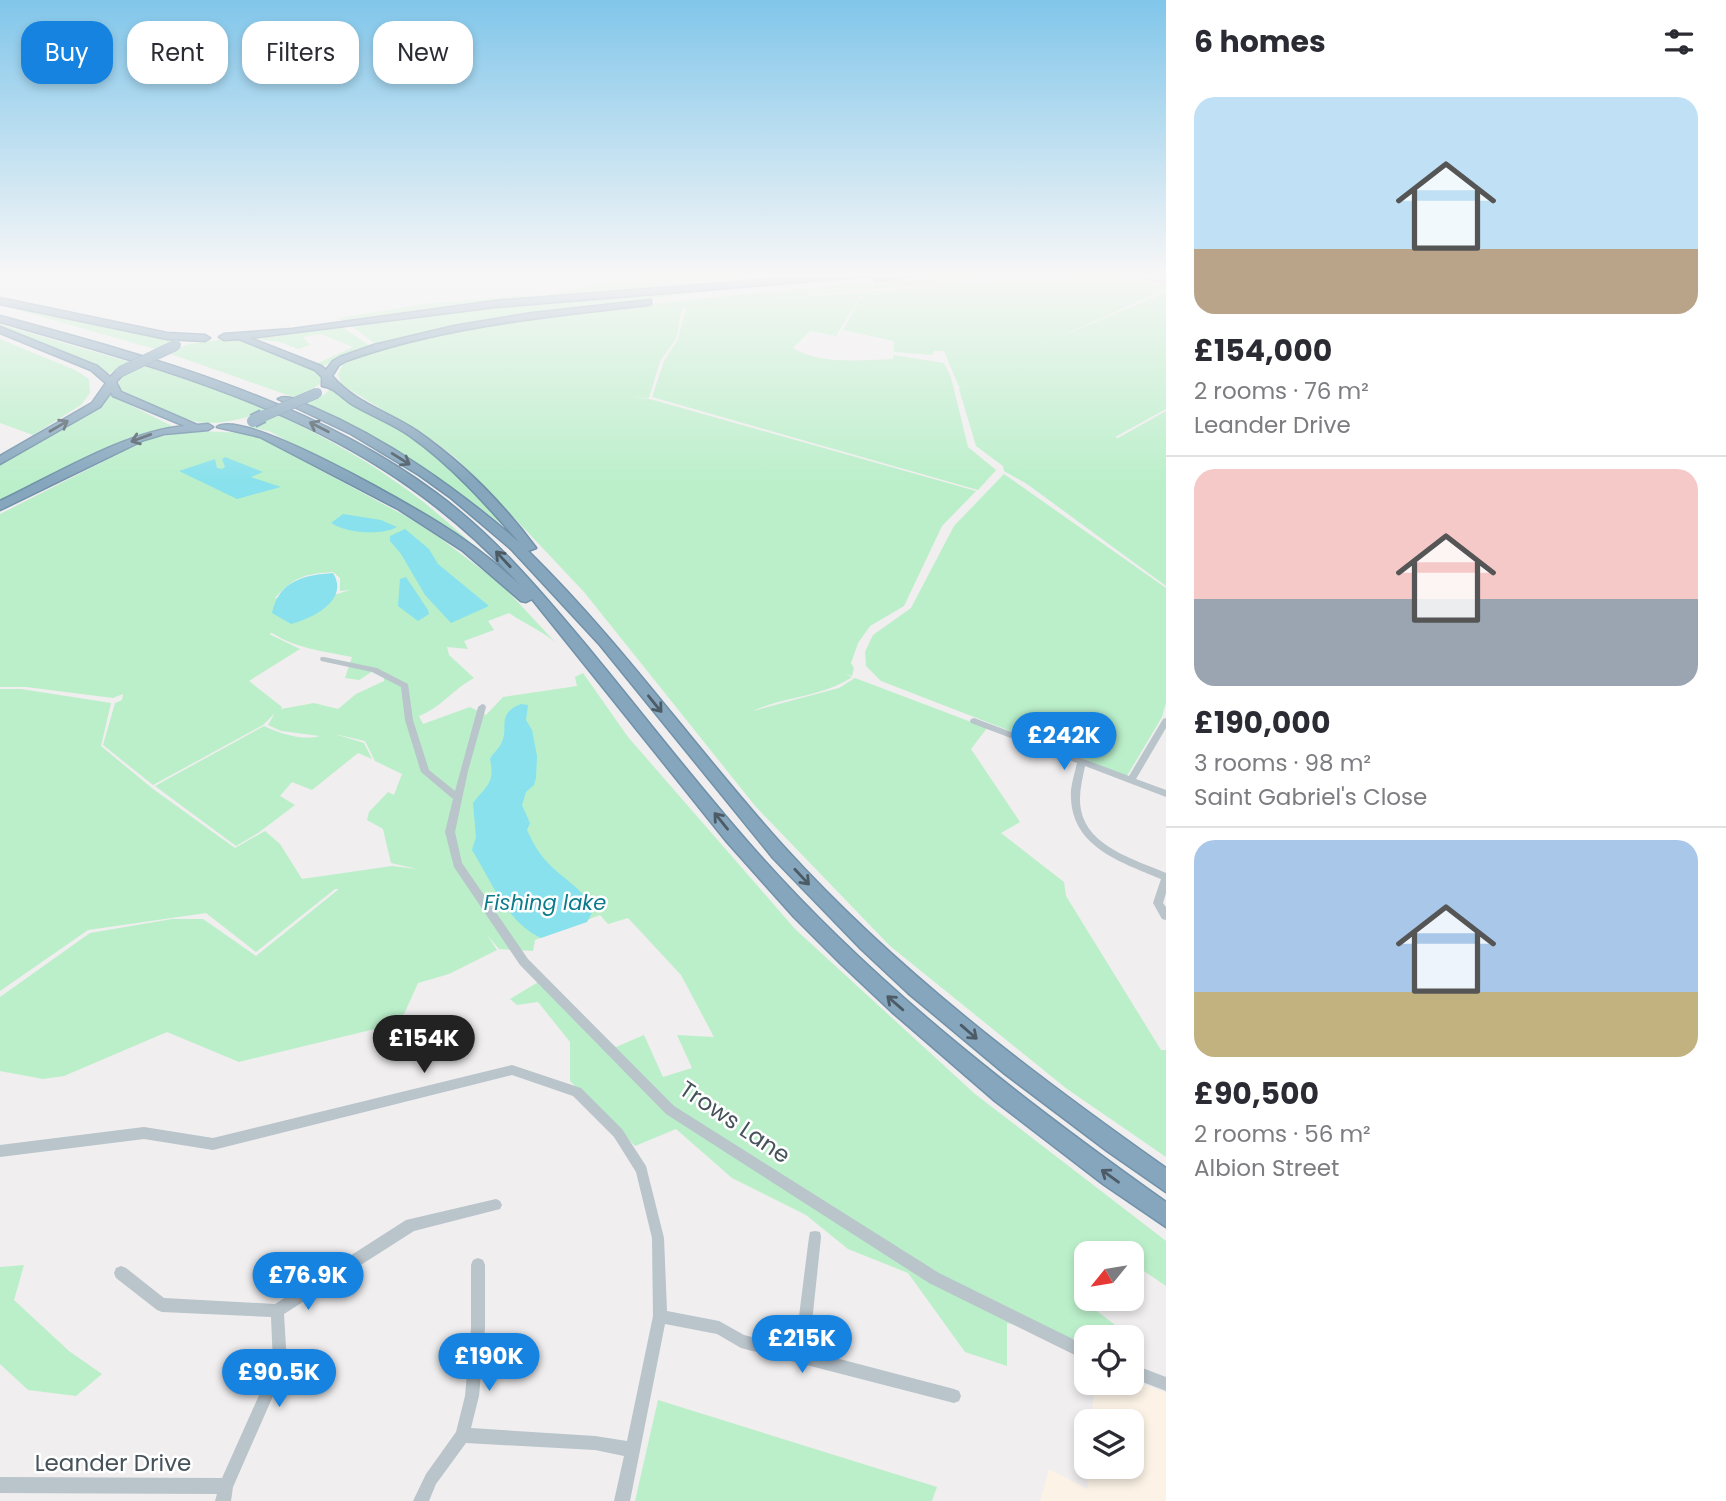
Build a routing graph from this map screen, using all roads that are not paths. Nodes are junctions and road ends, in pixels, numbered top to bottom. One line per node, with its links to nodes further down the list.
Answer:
1 (32, 343): 8 (highway)
2 (82, 343): 17 (highway, one-way to 2)
3 (111, 343): 12 (highway, one-way to 12)
4 (184, 343): 8 (highway, bridge)
5 (255, 343): 7 (highway)
6 (400, 343): 7 (highway)
7 (327, 377): 9 (highway, bridge); 12 (highway)
8 (111, 383): 9 (highway); 10 (highway, one-way to 8)
9 (215, 427): 11 (highway, one-way to 11); 17 (highway)
10 (0, 461)
11 (0, 506)
12 (612, 651): 25 (highway, one-way to 25)
13 (324, 659): 21 (street)
14 (482, 707): 21 (street, Trows Lane)
15 (974, 721): 18 (street)
16 (1166, 721): 19 (street)
17 (642, 723): 27 (highway, one-way to 17)
18 (1082, 763): 19 (street); 22 (street)
19 (1131, 780): 20 (street)
20 (1166, 794)
21 (458, 798): 33 (street, Trows Lane)
22 (1166, 877): 23 (street)
23 (1166, 916)
24 (0, 1151): 32 (street)
25 (1166, 1181)
26 (496, 1205): 31 (street)
27 (1166, 1216)
28 (815, 1237): 34 (street)
29 (478, 1265): 38 (street)
30 (121, 1273): 31 (street)
31 (277, 1311): 41 (street)
32 (660, 1316): 34 (street); 39 (street)
33 (1074, 1348)
34 (801, 1356): 37 (street)
35 (1144, 1376): 36 (street)
36 (1166, 1384)
37 (954, 1396)
38 (462, 1435): 39 (street); 42 (street)
39 (633, 1450): 43 (street)
40 (0, 1485): 41 (street, Leander Drive)
41 (225, 1494)
42 (421, 1501)
43 (622, 1501)

